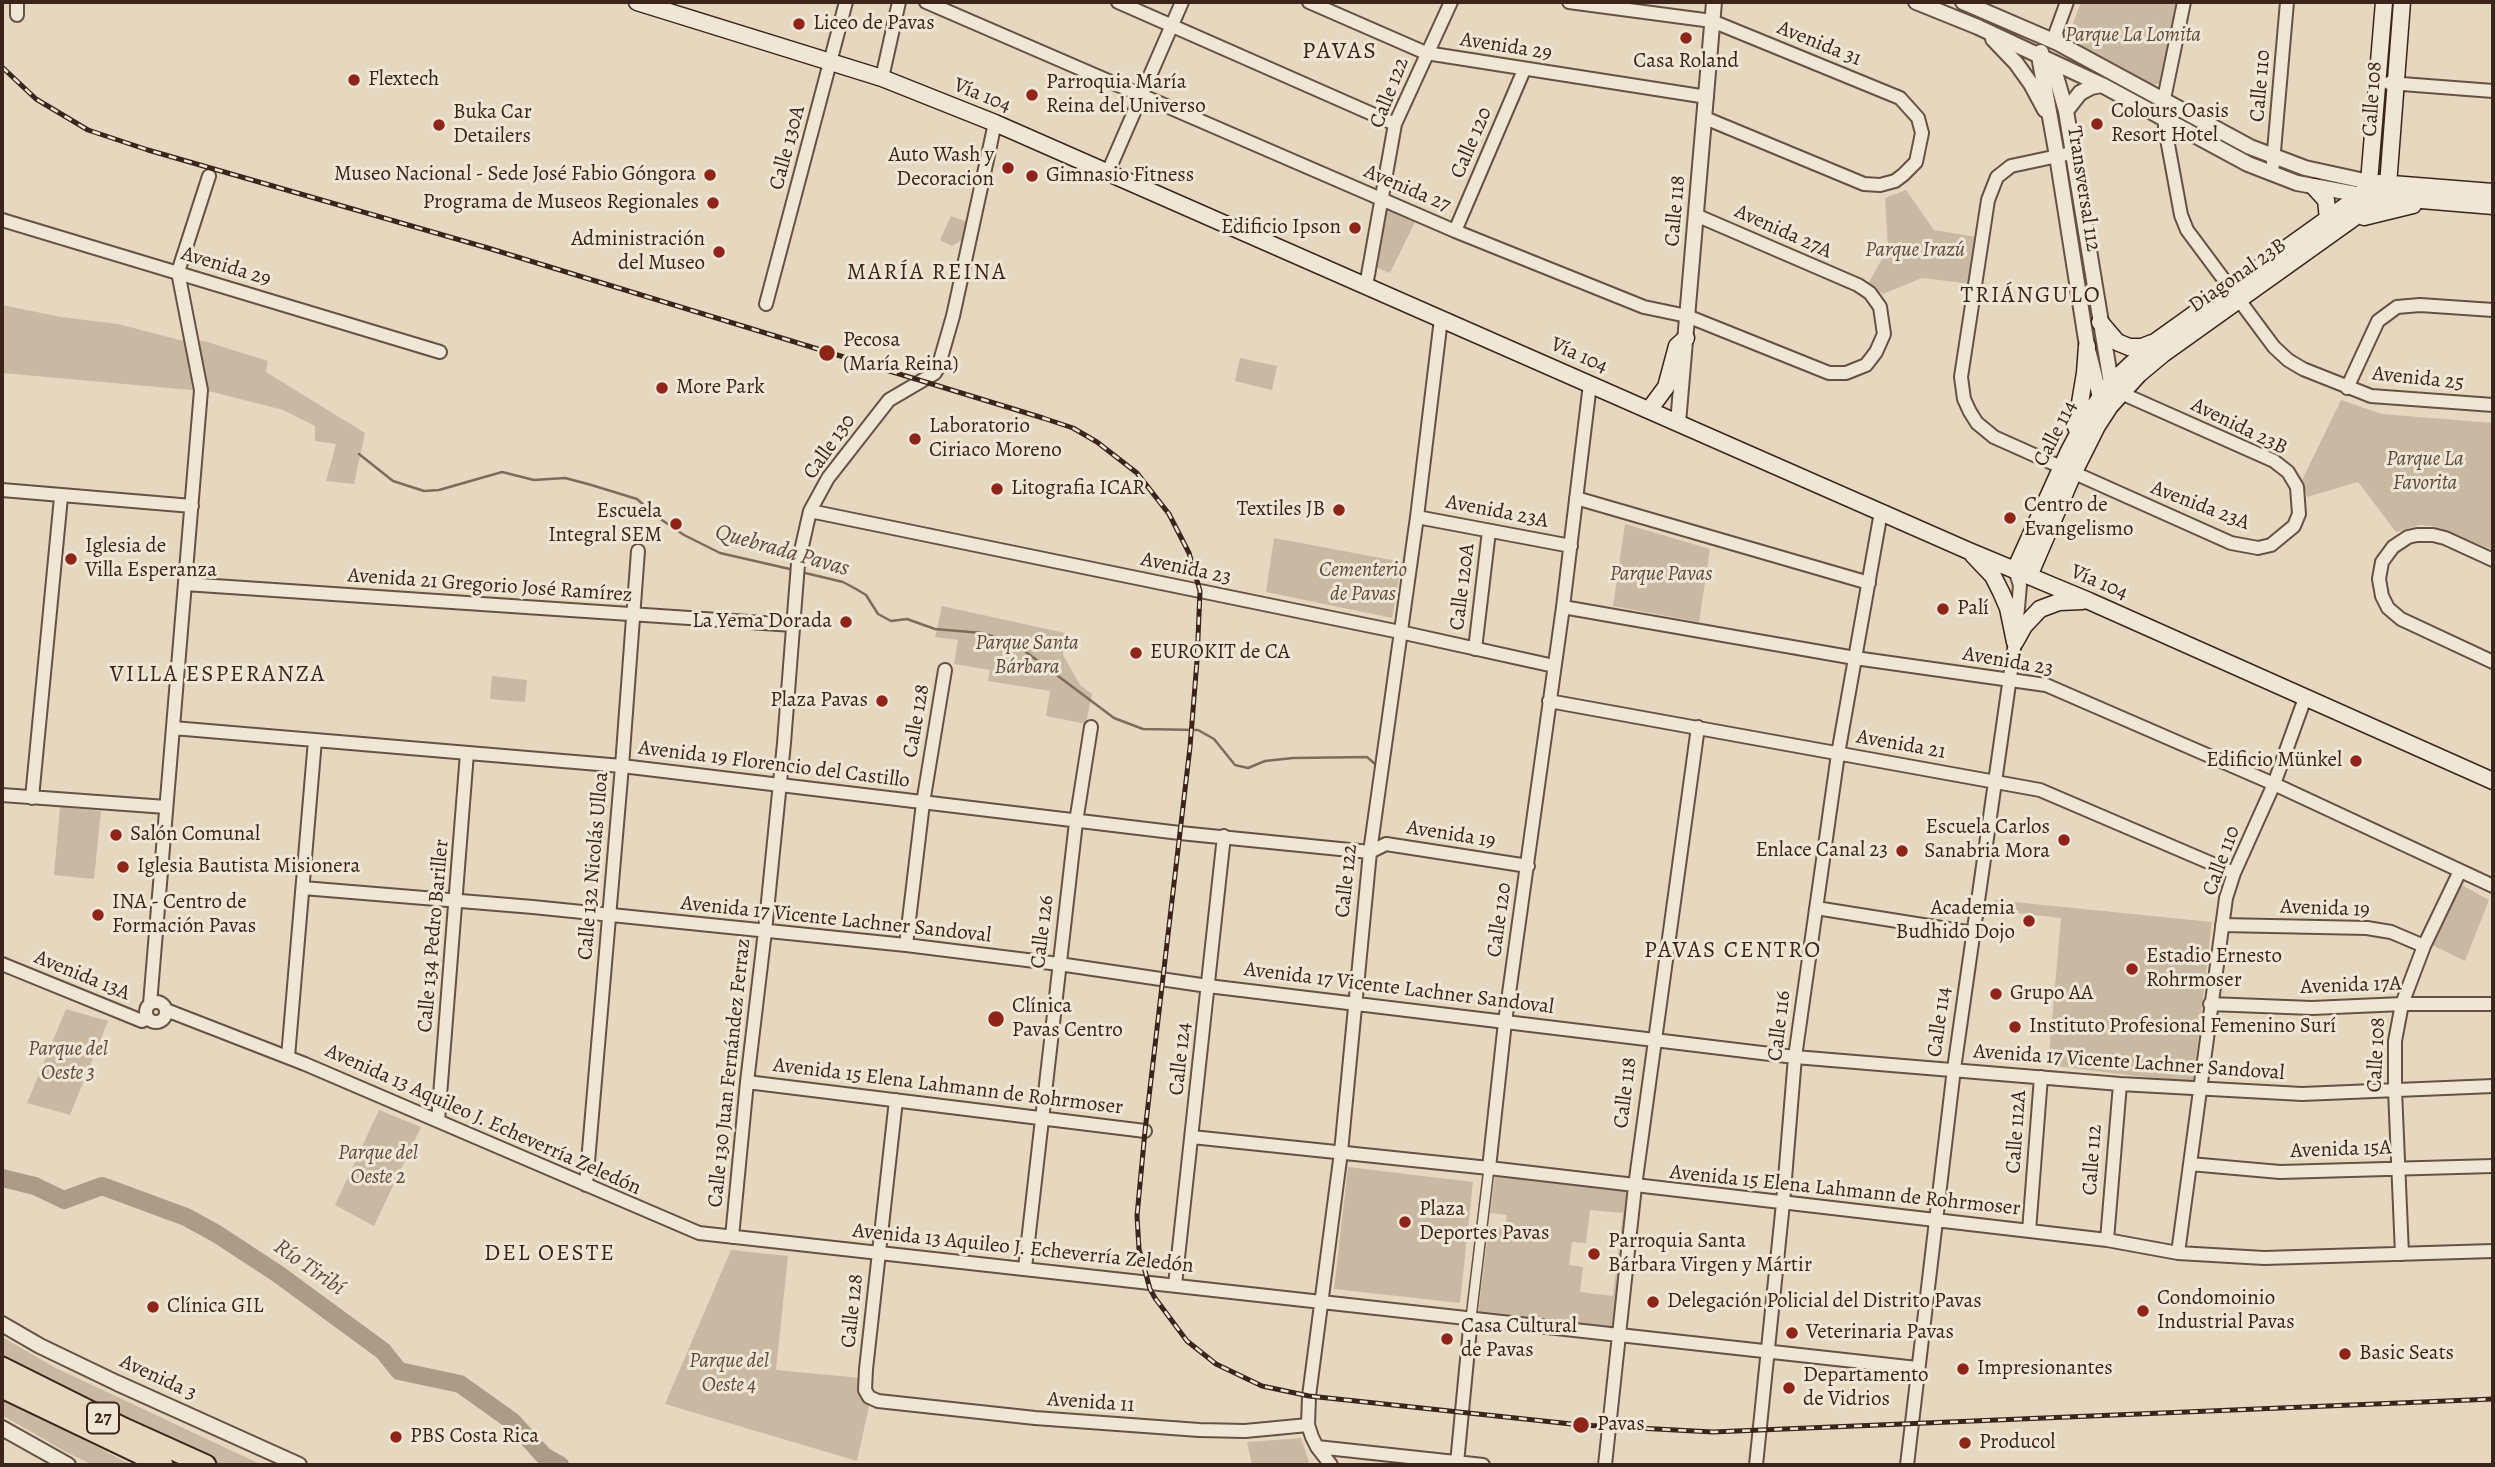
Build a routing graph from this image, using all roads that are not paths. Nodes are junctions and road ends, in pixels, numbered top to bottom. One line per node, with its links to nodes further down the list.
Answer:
1 (637, 2): 26 (main road, Vía 104)
2 (846, 2): 26 (street, Calle 130A)
3 (899, 2): 28 (street)
4 (926, 2): 33 (street, Avenida 27)
5 (1118, 2): 21 (street)
6 (1182, 2): 21 (street)
7 (1309, 2): 24 (street, Avenida 29)
8 (1451, 2): 24 (street, Calle 122)
9 (1569, 2): 20 (street, Avenida 31)
10 (1714, 2): 20 (street, Calle 118)
11 (1916, 2): 19 (street)
12 (1958, 2): 19 (street)
13 (1963, 2): 23 (street)
14 (2067, 2): 23 (street)
15 (2184, 2): 35 (street, Avenida 25)
16 (2287, 2): 44 (street, Calle 110)
17 (2384, 2): 29 (main road, Calle 108)
18 (2402, 2): 30 (main road, Calle 108)
19 (1951, 16): 22 (street)
20 (1712, 21): 34 (street, Calle 118); 37 (street, Avenida 31)
21 (1172, 25): 33 (street); 40 (street)
22 (1979, 27): 25 (street); 41 (street)
23 (2053, 38): 25 (street); 35 (street)
24 (1426, 53): 27 (street, Avenida 29); 40 (street, Calle 122)
25 (2046, 59): 31 (street); 36 (street, Transversal 112); 41 (street, Transversal 112)
26 (831, 61): 28 (main road, Vía 104); 63 (street, Calle 130A)
27 (1524, 69): 34 (street, Avenida 29); 59 (street, Calle 120)
28 (882, 78): 39 (main road, Vía 104)
29 (2377, 83): 30 (street); 49 (main road, Calle 108)
30 (2396, 84): 32 (street); 50 (main road, Calle 108)
31 (2102, 85): 36 (street); 38 (street)
32 (2493, 91)
33 (1142, 94): 45 (street); 52 (street, Avenida 27)
34 (1707, 97): 37 (street, Calle 118)
35 (2164, 99): 38 (street, Avenida 25); 44 (street)
36 (2066, 111): 42 (street, Transversal 112)
37 (1705, 118): 55 (street, Calle 118)
38 (2165, 119): 46 (street); 62 (street, Avenida 25)
39 (995, 123): 45 (main road, Vía 104); 85 (street, Calle 130)
40 (1395, 124): 52 (street, Calle 122)
41 (2053, 131): 43 (street, Transversal 112)
42 (2073, 153): 43 (street); 67 (street, Transversal 112)
43 (2057, 156): 70 (street, Transversal 112); 80 (street, Avenida 23A)
44 (2274, 157): 46 (street, Calle 110); 49 (street)
45 (1108, 172): 61 (main road, Vía 104)
46 (2272, 174): 48 (street)
47 (209, 176): 60 (street)
48 (2314, 187): 49 (street); 56 (main road)
49 (2365, 188): 50 (main road); 56 (main road, Diagonal 23B)
50 (2385, 191): 51 (main road); 53 (main road); 58 (main road, Diagonal 23B)
51 (2493, 192)
52 (1381, 199): 59 (street, Avenida 27); 61 (street, Calle 122)
53 (2431, 201): 54 (main road); 58 (main road)
54 (2493, 206)
55 (1698, 216): 65 (street, Calle 118); 72 (street, Avenida 27A)
56 (2328, 219): 62 (main road, Diagonal 23B)
57 (2, 220): 60 (street, Avenida 29)
58 (2351, 220): 62 (main road, Diagonal 23B)
59 (1455, 231): 65 (street, Avenida 27)
60 (178, 272): 71 (street, Avenida 29); 84 (street)
61 (1366, 286): 66 (main road, Vía 104)
62 (2234, 294): 69 (main road, Diagonal 23B); 74 (main road, Diagonal 23B); 75 (street, Avenida 25)
63 (766, 304)
64 (2493, 310): 75 (street)
65 (1687, 316): 68 (street, Calle 118); 72 (street, Avenida 27)
66 (1441, 319): 73 (main road, Vía 104); 87 (street, Calle 122)
67 (2101, 322): 69 (main road); 74 (street, Transversal 112)
68 (1686, 338): 78 (main road); 79 (street, Calle 118)
69 (2155, 342): 74 (main road, Diagonal 23B)
70 (2087, 346): 76 (street, Transversal 112); 80 (main road)
71 (440, 352)
72 (1877, 352)
73 (1590, 384): 78 (main road, Vía 104); 83 (street, Calle 120)
74 (2116, 388): 76 (main road, Calle 114); 88 (street, Avenida 23B)
75 (2347, 388): 77 (street, Avenida 25)
76 (2105, 401): 80 (main road, Calle 114)
77 (2493, 405)
78 (1649, 410): 79 (main road, Vía 104)
79 (1678, 423): 86 (main road, Vía 104)
80 (2068, 465): 88 (street, Avenida 23A); 94 (main road, Calle 114)
81 (2, 490): 82 (street)
82 (61, 497): 84 (street); 124 (street)
83 (1576, 498): 90 (street, Calle 120); 96 (street, Avenida 23A)
84 (192, 506): 97 (street)
85 (810, 511): 95 (street, Calle 130); 102 (street, Avenida 23)
86 (1881, 512): 92 (main road, Vía 104); 96 (street, Calle 116)
87 (1417, 517): 89 (street, Avenida 23A); 102 (street, Calle 122)
88 (2294, 526)
89 (1489, 531): 90 (street, Avenida 23A); 104 (street, Calle 120A)
90 (1571, 546): 99 (street, Calle 120)
91 (638, 551): 100 (street, Calle 132 Nicolás Ulloa)
92 (1969, 551): 94 (main road, Vía 104); 103 (main road)
93 (2493, 560): 106 (street)
94 (2021, 577): 98 (main road, Vía 104); 103 (street, Calle 114)
95 (797, 578): 101 (street, Calle 130 Juan Fernández Ferraz)
96 (1869, 583): 105 (street, Calle 116)
97 (185, 584): 100 (street, Avenida 21 Gregorio José Ramírez); 112 (street)
98 (2089, 601): 103 (main road); 110 (main road, Vía 104)
99 (1563, 607): 105 (street, Avenida 23); 107 (street, Calle 120)
100 (634, 615): 101 (street, Avenida 21 Gregorio José Ramírez); 118 (street, Calle 132 Nicolás Ulloa)
101 (793, 625): 121 (street, Calle 130 Juan Fernández Ferraz)
102 (1400, 632): 104 (street, Avenida 23); 129 (street, Calle 122)
103 (2015, 642): 109 (street, Calle 114)
104 (1475, 649): 107 (street, Avenida 23)
105 (1855, 657): 109 (street, Avenida 23); 117 (street, Calle 116)
106 (2493, 662)
107 (1554, 666): 111 (street, Calle 120)
108 (945, 670): 125 (street, Calle 128)
109 (2009, 680): 119 (street, Calle 114); 122 (street, Avenida 23)
110 (2305, 698): 120 (main road, Vía 104); 122 (street, Calle 110)
111 (1549, 702): 114 (street, Avenida 21); 130 (street, Calle 120)
112 (173, 727): 115 (street, Avenida 19 Florencio del Castillo); 126 (street)
113 (1091, 727): 127 (street, Calle 126)
114 (1698, 727): 117 (street, Avenida 21); 154 (street, Calle 118)
115 (315, 740): 116 (street, Avenida 19 Florencio del Castillo); 134 (street)
116 (467, 753): 118 (street, Avenida 19 Florencio del Castillo); 135 (street, Calle 134 Pedro Bariller)
117 (1838, 754): 119 (street, Avenida 21); 136 (street, Calle 116)
118 (622, 766): 121 (street, Avenida 19 Florencio del Castillo); 137 (street, Calle 132 Nicolás Ulloa)
119 (1995, 780): 132 (street, Avenida 21); 140 (street, Calle 114)
120 (2493, 781)
121 (779, 785): 125 (street, Avenida 19 Florencio del Castillo); 139 (street, Calle 130 Juan Fernández Ferraz)
122 (2274, 785): 131 (street, Avenida 23); 132 (street, Calle 110)
123 (2, 795): 124 (street)
124 (32, 798): 126 (street)
125 (923, 803): 127 (street, Avenida 19 Florencio del Castillo); 141 (street, Calle 128)
126 (166, 807): 147 (street)
127 (1076, 822): 128 (street, Avenida 19 Florencio del Castillo); 144 (street, Calle 126)
128 (1224, 836): 129 (street, Avenida 19 Florencio del Castillo); 145 (street, Calle 124)
129 (1370, 852): 130 (street, Avenida 19); 146 (street, Calle 122)
130 (1528, 866): 153 (street, Calle 120)
131 (2460, 871): 133 (street, Avenida 23); 142 (street, Calle 108)
132 (2234, 873): 138 (street, Calle 110)
133 (2493, 886)
134 (303, 888): 135 (street, Avenida 17 Vicente Lachner Sandoval); 156 (street)
135 (456, 900): 137 (street, Avenida 17 Vicente Lachner Sandoval); 166 (street, Calle 134 Pedro Bariller)
136 (1816, 908): 140 (street); 155 (street, Calle 116)
137 (610, 915): 139 (street, Avenida 17 Vicente Lachner Sandoval); 174 (street, Calle 132 Nicolás Ulloa)
138 (2222, 925): 142 (street, Avenida 19); 148 (street, Calle 110)
139 (765, 932): 141 (street, Avenida 17 Vicente Lachner Sandoval); 159 (street, Calle 130 Juan Fernández Ferraz)
140 (1973, 933): 157 (street, Calle 114)
141 (906, 945): 144 (street, Avenida 17 Vicente Lachner Sandoval)
142 (2424, 946): 149 (street, Calle 108)
143 (2, 964): 152 (street, Avenida 13A)
144 (1059, 964): 145 (street, Avenida 17 Vicente Lachner Sandoval); 165 (street, Calle 126)
145 (1208, 986): 146 (street, Avenida 17 Vicente Lachner Sandoval); 168 (street, Calle 124)
146 (1354, 1002): 153 (street, Avenida 17 Vicente Lachner Sandoval); 169 (street, Calle 122)
147 (150, 1004): 151 (street); 152 (street)
148 (2210, 1004): 149 (street, Avenida 17A); 162 (street, Calle 110)
149 (2402, 1004): 150 (street, Avenida 17A); 163 (street, Calle 108)
150 (2493, 1004)
151 (166, 1010): 152 (street); 156 (street, Avenida 13 Aquileo J. Echeverría Zeledón)
152 (148, 1018)
153 (1505, 1022): 154 (street, Avenida 17 Vicente Lachner Sandoval); 173 (street, Calle 120)
154 (1654, 1038): 155 (street, Avenida 17 Vicente Lachner Sandoval); 175 (street, Calle 118)
155 (1795, 1056): 157 (street, Avenida 17 Vicente Lachner Sandoval); 176 (street, Calle 116)
156 (288, 1057): 166 (street, Avenida 13 Aquileo J. Echeverría Zeledón)
157 (1954, 1069): 158 (street, Avenida 17 Vicente Lachner Sandoval); 177 (street, Calle 114)
158 (2041, 1077): 160 (street, Avenida 17 Vicente Lachner Sandoval); 178 (street, Calle 112A)
159 (747, 1082): 164 (street, Avenida 15 Elena Lahmann de Rohrmoser); 179 (street, Calle 130 Juan Fernández Ferraz)
160 (2120, 1084): 162 (street, Avenida 17 Vicente Lachner Sandoval); 180 (street, Calle 112)
161 (2493, 1086): 163 (street, Avenida 17 Vicente Lachner Sandoval)
162 (2199, 1088): 163 (street, Avenida 17 Vicente Lachner Sandoval); 170 (street, Calle 110)
163 (2395, 1090): 172 (street, Calle 108)
164 (896, 1100): 165 (street, Avenida 15 Elena Lahmann de Rohrmoser); 182 (street, Calle 128)
165 (1042, 1117): 167 (street, Avenida 15 Elena Lahmann de Rohrmoser); 185 (street, Calle 126)
166 (438, 1121): 174 (street, Avenida 13 Aquileo J. Echeverría Zeledón)
167 (1145, 1131)
168 (1192, 1137): 169 (street, Avenida 15 Elena Lahmann de Rohrmoser); 186 (street, Calle 124)
169 (1341, 1152): 173 (street, Avenida 15 Elena Lahmann de Rohrmoser); 187 (street, Calle 122)
170 (2190, 1164): 172 (street, Avenida 15A); 183 (street, Calle 110)
171 (2493, 1166): 172 (street, Avenida 15A)
172 (2398, 1167): 184 (street, Calle 108)
173 (1489, 1168): 175 (street, Avenida 15 Elena Lahmann de Rohrmoser); 188 (street, Calle 120)
174 (586, 1185): 179 (street, Avenida 13 Aquileo J. Echeverría Zeledón)
175 (1635, 1186): 176 (street, Avenida 15 Elena Lahmann de Rohrmoser); 190 (street, Calle 118)
176 (1783, 1203): 177 (street, Avenida 15 Elena Lahmann de Rohrmoser); 191 (street, Calle 116)
177 (1937, 1221): 178 (street, Avenida 15 Elena Lahmann de Rohrmoser); 193 (street, Calle 114)
178 (2029, 1231): 180 (street, Avenida 15 Elena Lahmann de Rohrmoser)
179 (732, 1237): 182 (street, Avenida 13 Aquileo J. Echeverría Zeledón)
180 (2108, 1240): 183 (street, Avenida 15 Elena Lahmann de Rohrmoser)
181 (2493, 1251): 184 (street, Avenida 15 Elena Lahmann de Rohrmoser)
182 (878, 1252): 185 (street, Avenida 13 Aquileo J. Echeverría Zeledón); 195 (street, Calle 128)
183 (2178, 1252): 184 (street, Avenida 15 Elena Lahmann de Rohrmoser)
184 (2402, 1254)
185 (1025, 1268): 186 (street, Avenida 13 Aquileo J. Echeverría Zeledón)
186 (1175, 1285): 187 (street, Avenida 13 Aquileo J. Echeverría Zeledón)
187 (1323, 1300): 188 (street, Avenida 13 Aquileo J. Echeverría Zeledón); 196 (street, Calle 122)
188 (1471, 1318): 190 (street, Avenida 13 Aquileo J. Echeverría Zeledón); 199 (street, Calle 120)
189 (2, 1324): 203 (street, Avenida 3)
190 (1619, 1336): 191 (street, Avenida 13 Aquileo J. Echeverría Zeledón); 206 (street, Calle 118)
191 (1767, 1350): 193 (street, Avenida 13 Aquileo J. Echeverría Zeledón); 207 (street, Calle 116)
192 (2, 1367): 202 (highway, 27)
193 (1917, 1368): 208 (street, Calle 114)
194 (2, 1388): 201 (highway, 27)
195 (872, 1399): 196 (street, Avenida 11)
196 (1308, 1425): 198 (street, Calle 122)
197 (2, 1428): 200 (street)
198 (1317, 1447): 199 (street); 204 (street, Calle 122)
199 (1457, 1462): 205 (street)
200 (68, 1465)
201 (163, 1465)
202 (206, 1465)
203 (299, 1465)
204 (1331, 1465)
205 (1483, 1465)
206 (1605, 1465)
207 (1756, 1465)
208 (1907, 1465)

